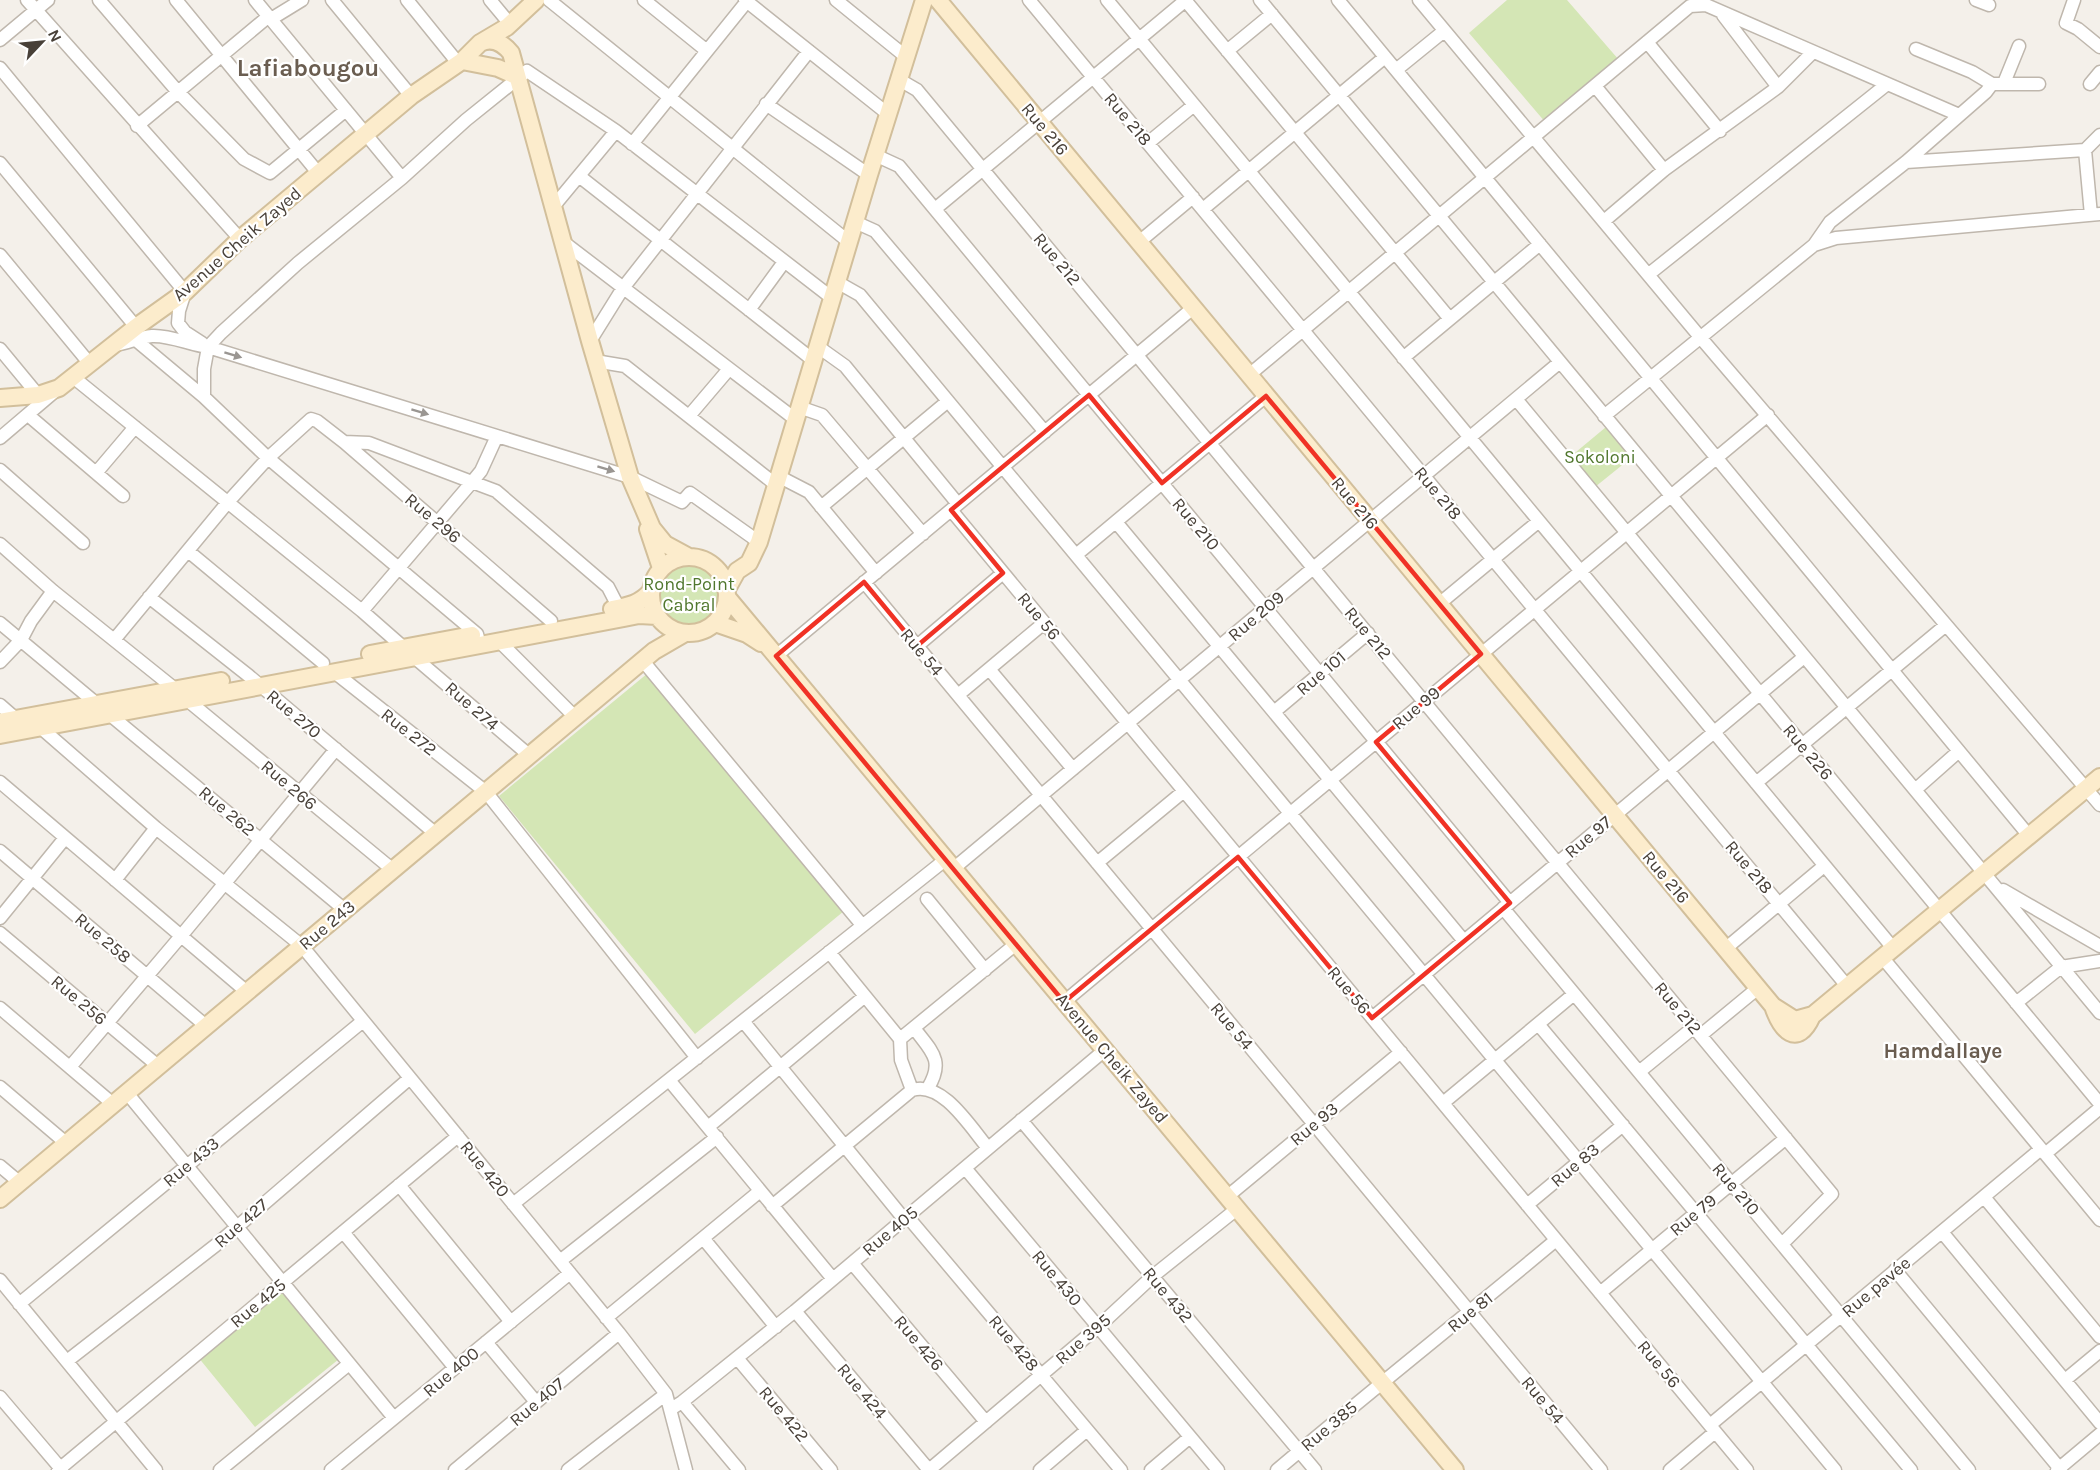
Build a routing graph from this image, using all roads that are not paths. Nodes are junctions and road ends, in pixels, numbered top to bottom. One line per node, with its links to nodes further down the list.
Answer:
1 (27, 0): 26 (street)
2 (48, 0): 26 (street)
3 (99, 0): 61 (street)
4 (176, 0): 43 (street)
5 (255, 0): 29 (street)
6 (302, 0): 29 (street)
7 (332, 0): 63 (street)
8 (406, 0): 47 (street)
9 (490, 0): 30 (street)
10 (536, 0): 30 (street, Avenue Cheik Zayed)
11 (549, 0): 64 (street)
12 (644, 0): 39 (street)
13 (746, 0): 39 (street); 40 (street)
14 (836, 0): 45 (street)
15 (924, 0): 45 (street)
16 (938, 0): 70 (street, Rue 216)
17 (1029, 0): 53 (street, Rue 218)
18 (1107, 0): 32 (street)
19 (1185, 0): 32 (street); 41 (street)
20 (1260, 0): 28 (street)
21 (1338, 0): 46 (street)
22 (1419, 0): 31 (street)
23 (1976, 0): 25 (street)
24 (2074, 0): 37 (street)
25 (1989, 5)
26 (36, 10): 33 (street); 71 (street)
27 (1720, 12): 34 (street); 42 (street); 60 (street)
28 (1272, 15): 41 (street); 62 (street)
29 (270, 18): 43 (street); 67 (street)
30 (509, 25): 35 (street, Avenue Cheik Zayed); 44 (street)
31 (1444, 31): 50 (street); 77 (street)
32 (1139, 39): 53 (street); 66 (street)
33 (0, 40)
34 (1647, 42): 59 (street); 73 (street)
35 (478, 44): 44 (street); 47 (street, Avenue Cheik Zayed); 48 (street)
36 (2019, 46): 55 (street)
37 (2100, 47)
38 (1916, 49): 55 (street)
39 (706, 51): 64 (street)
40 (808, 51): 65 (street); 68 (street)
41 (1227, 51): 74 (street)
42 (1813, 52): 58 (street); 60 (street)
43 (222, 56): 61 (street); 81 (street)
44 (512, 56): 48 (street); 52 (street)
45 (905, 56): 54 (street)
46 (1385, 57): 50 (street); 62 (street)
47 (460, 62): 48 (street); 63 (street, Avenue Cheik Zayed)
48 (493, 67): 52 (street)
49 (0, 68): 119 (street)
50 (1396, 70): 92 (street)
51 (2100, 72): 57 (street)
52 (517, 77): 72 (street); 93 (street); 97 (street)
53 (1093, 77): 70 (street); 78 (street, Rue 218)
54 (898, 79): 68 (street); 86 (street, Rue 212)
55 (1998, 83): 56 (street); 69 (street)
56 (2039, 84)
57 (2090, 84)
58 (1886, 85): 69 (street); 114 (street)
59 (1595, 86): 77 (street); 87 (street)
60 (1778, 87): 73 (street)
61 (178, 92): 71 (street); 81 (street)
62 (1339, 95): 74 (street); 101 (street)
63 (411, 96): 75 (street, Avenue Cheik Zayed)
64 (670, 96): 79 (street); 80 (street)
65 (766, 104): 80 (street); 90 (street)
66 (1194, 105): 78 (street); 88 (street)
67 (346, 110): 75 (street); 81 (street)
68 (888, 114): 83 (street)
69 (1959, 115): 84 (street)
70 (1039, 122): 86 (street); 108 (street, Rue 216)
71 (137, 126): 104 (street)
72 (616, 131): 79 (street); 91 (street)
73 (1720, 131): 87 (street)
74 (1295, 132): 88 (street); 111 (street)
75 (367, 135): 89 (street, Avenue Cheik Zayed); 93 (street)
76 (2100, 135): 82 (street)
77 (1533, 138): 92 (street); 102 (street)
78 (1148, 143): 96 (street, Rue 218)
79 (632, 144): 94 (street)
80 (732, 147): 94 (street); 107 (street)
81 (299, 149): 89 (street)
82 (2085, 150): 84 (street); 95 (street)
83 (875, 155): 90 (street); 98 (street, Rue 210)
84 (1906, 162): 110 (street)
85 (0, 163): 124 (street)
86 (983, 169): 98 (street); 130 (street, Rue 212)
87 (1665, 170): 102 (street)
88 (1248, 171): 99 (street); 118 (street)
89 (319, 174): 104 (street, Avenue Cheik Zayed)
90 (869, 175): 103 (street)
91 (579, 176): 97 (street); 105 (street, Rue 56)
92 (1485, 177): 101 (street); 109 (street)
93 (402, 178): 127 (street)
94 (696, 193): 105 (street); 113 (street)
95 (2095, 194): 100 (street)
96 (1193, 197): 99 (street, Rue 218); 108 (street)
97 (553, 207): 106 (street)
98 (935, 209): 141 (street, Rue 210)
99 (1203, 209): 123 (street, Rue 218)
100 (2095, 214): 110 (street)
101 (1439, 216): 111 (street); 115 (street)
102 (1604, 221): 114 (street)
103 (855, 222): 107 (street); 153 (street)
104 (240, 239): 119 (street, Avenue Cheik Zayed)
105 (660, 240): 116 (street); 121 (street, Rue 56)
106 (562, 241): 116 (street); 126 (street)
107 (849, 242): 117 (street)
108 (1139, 243): 120 (street, Rue 216)
109 (1540, 244): 115 (street); 138 (street)
110 (1814, 245): 125 (street)
111 (1395, 253): 118 (street); 122 (street)
112 (0, 255): 134 (street)
113 (784, 262): 117 (street); 121 (street)
114 (1649, 274): 125 (street)
115 (1494, 282): 122 (street); 133 (street)
116 (623, 288): 126 (street); 135 (street)
117 (834, 290): 129 (street); 146 (street)
118 (1348, 291): 123 (street); 131 (street)
119 (185, 292): 124 (street, Avenue Cheik Zayed); 127 (street)
120 (1193, 308): 130 (street); 136 (street, Rue 216)
121 (749, 310): 129 (street, Rue 56)
122 (1450, 319): 131 (street)
123 (1303, 330): 136 (street); 166 (street, Rue 218)
124 (136, 334): 127 (street); 134 (street, Avenue Cheik Zayed); 143 (street)
125 (1700, 337): 138 (street); 149 (street)
126 (590, 341): 132 (street)
127 (208, 347): 143 (street); 154 (street, one-way to 154)
128 (0, 349): 140 (street)
129 (815, 353): 147 (street); 156 (street, Rue 56)
130 (1137, 355): 141 (street); 159 (street, Rue 212)
131 (1403, 358): 157 (street)
132 (595, 361): 150 (street); 169 (street)
133 (1560, 362): 145 (street, Rue 209); 151 (street)
134 (90, 364): 137 (street, Avenue Cheik Zayed)
135 (729, 369): 147 (street); 150 (street)
136 (1249, 375): 142 (street, Rue 216)
137 (73, 377): 139 (street, Avenue Cheik Zayed); 152 (street, Rue 274)
138 (1650, 379): 151 (street); 161 (street)
139 (59, 388): 140 (street, Avenue Cheik Zayed); 148 (street)
140 (38, 395): 144 (street, Avenue Cheik Zayed)
141 (1089, 395): 153 (street); 170 (street, Rue 210)
142 (1266, 396): 159 (street); 176 (street, Rue 216)
143 (204, 397): 160 (street)
144 (0, 398)
145 (1516, 399): 157 (street, Rue 209); 180 (street, Rue 226)
146 (948, 401): 156 (street); 162 (street)
147 (797, 413): 163 (street); 167 (street)
148 (28, 415): 155 (street); 165 (street)
149 (1768, 415): 161 (street, Rue 99); 212 (street)
150 (688, 416): 167 (street)
151 (1604, 416): 172 (street)
152 (135, 427): 165 (street); 173 (street, Rue 274)
153 (1045, 432): 162 (street)
154 (497, 436): 168 (street); 169 (street, one-way to 169)
155 (0, 438)
156 (904, 438): 163 (street); 175 (street, Rue 56)
157 (1470, 438): 166 (street, Rue 209); 177 (street)
158 (344, 442): 160 (street, Rue 296); 168 (street); 178 (street, Rue 296)
159 (1210, 443): 170 (street); 191 (street, Rue 212)
160 (268, 458): 173 (street); 189 (street)
161 (1717, 458): 172 (street, Rue 99); 229 (street)
162 (1003, 467): 175 (street); 186 (street)
163 (867, 469): 174 (street); 181 (street)
164 (0, 470): 183 (street)
165 (96, 473): 171 (street)
166 (1424, 476): 176 (street, Rue 209); 188 (street, Rue 218)
167 (777, 480): 174 (street); 182 (street)
168 (472, 482): 178 (street); 206 (street)
169 (632, 483): 182 (street); 187 (street); 190 (street)
170 (1162, 483): 179 (street); 203 (street, Rue 210)
171 (123, 496)
172 (1671, 496): 180 (street, Rue 99); 225 (street)
173 (228, 502): 185 (street); 205 (street, Rue 274)
174 (821, 507): 195 (street)
175 (955, 507): 181 (street); 196 (street, Rue 56)
176 (1370, 521): 191 (street, Rue 209); 202 (street, Rue 216)
177 (1539, 521): 188 (street); 194 (street)
178 (437, 522): 189 (street); 208 (street, Rue 296)
179 (1116, 522): 186 (street); 220 (street)
180 (1626, 533): 194 (street, Rue 99); 234 (street, Rue 226)
181 (923, 534): 195 (street)
182 (759, 542): 193 (street)
183 (83, 543)
184 (0, 544): 198 (street, Rue 266)
185 (188, 550): 201 (street); 227 (street, Rue 272)
186 (1076, 555): 231 (street)
187 (689, 556): 190 (street); 192 (street)
188 (1493, 559): 202 (street); 204 (street, Rue 218)
189 (399, 567): 205 (street); 215 (street)
190 (661, 568): 199 (street)
191 (1314, 568): 203 (street, Rue 209); 214 (street, Rue 212)
192 (719, 571): 193 (street); 200 (street)
193 (737, 571): 200 (street)
194 (1581, 571): 204 (street, Rue 99); 245 (street)
195 (876, 573): 197 (street)
196 (1003, 573): 211 (street, Rue 56); 219 (street)
197 (864, 582): 219 (street, Rue 54); 221 (street)
198 (53, 591): 216 (street); 217 (street, Rue 266)
199 (651, 591): 206 (street); 207 (street)
200 (727, 593): 210 (street); 221 (street, Avenue Cheik Zayed)
201 (149, 597): 217 (street); 232 (street, Rue 270)
202 (1439, 604): 223 (street, Rue 216)
203 (1266, 608): 220 (street, Rue 209); 230 (street, Rue 210)
204 (1535, 609): 223 (street, Rue 99); 253 (street, Rue 218)
205 (362, 611): 222 (street, Rue 274)
206 (622, 613): 207 (street); 208 (street); 218 (street)
207 (658, 617): 213 (street); 224 (street)
208 (551, 621): 215 (street)
209 (0, 623): 216 (street, Rue 262)
210 (716, 623): 213 (street); 221 (street, Avenue Cheik Zayed)
211 (1044, 623): 228 (street); 243 (street, Rue 56)
212 (1946, 625): 229 (street); 258 (street)
213 (685, 633): 224 (street, Rue 243)
214 (1368, 633): 230 (street, Rue 101); 236 (street, Rue 212)
215 (478, 639): 218 (street); 222 (street)
216 (21, 640): 226 (street); 239 (street, Rue 262)
217 (114, 640): 233 (street, Rue 266)
218 (499, 641): 241 (street)
219 (917, 646): 235 (street, Rue 54)
220 (1219, 647): 231 (street, Rue 209); 240 (street)
221 (772, 651): 276 (street, Avenue Cheik Zayed)
222 (408, 652): 227 (street); 251 (street, Rue 274)
223 (1481, 654): 236 (street, Rue 99); 266 (street, Rue 216)
224 (649, 656): 241 (street, Rue 243); 289 (street)
225 (1804, 657): 234 (street, Rue 97); 238 (street)
226 (0, 662)
227 (328, 667): 232 (street); 261 (street, Rue 272)
228 (989, 669): 235 (street); 252 (street)
229 (1892, 670): 238 (street); 250 (street)
230 (1320, 673): 240 (street, Rue 101); 247 (street, Rue 210)
231 (1179, 680): 243 (street, Rue 209); 265 (street)
232 (255, 681): 233 (street); 249 (street, Rue 270)
233 (181, 694): 239 (street); 262 (street, Rue 266)
234 (1760, 694): 245 (street, Rue 97); 248 (street, Rue 226)
235 (958, 695): 263 (street, Rue 54)
236 (1424, 702): 247 (street, Rue 99); 275 (street, Rue 212)
237 (0, 705): 242 (street)
238 (1847, 708): 248 (street); 259 (street)
239 (103, 709): 242 (street); 244 (street); 271 (street, Rue 262)
240 (1274, 712): 255 (street)
241 (575, 717): 251 (street, Rue 243)
242 (8, 721)
243 (1128, 723): 252 (street, Rue 209); 260 (street, Rue 56)
244 (40, 727): 246 (street); 267 (street, Rue 420)
245 (1714, 732): 253 (street, Rue 97); 257 (street)
246 (0, 735)
247 (1376, 742): 255 (street, Rue 99); 285 (street, Rue 210)
248 (1802, 745): 257 (street); 287 (street, Rue 226)
249 (336, 749): 262 (street); 268 (street, Rue 270)
250 (1959, 752): 259 (street); 269 (street)
251 (530, 756): 261 (street, Rue 243)
252 (1072, 769): 263 (street, Rue 209)
253 (1668, 770): 266 (street, Rue 97); 284 (street, Rue 218)
254 (2100, 777): 258 (street)
255 (1330, 780): 265 (street, Rue 99); 293 (street)
256 (0, 782): 270 (street)
257 (1756, 783): 277 (street)
258 (2086, 789): 264 (street); 269 (street)
259 (1915, 790): 280 (street)
260 (1184, 791): 273 (street, Rue 56); 274 (street)
261 (486, 792): 268 (street, Rue 243); 325 (street, Rue 272)
262 (299, 794): 271 (street); 278 (street, Rue 266)
263 (1041, 795): 274 (street, Rue 54); 276 (street, Rue 209)
264 (2100, 805)
265 (1290, 813): 273 (street, Rue 99); 303 (street)
266 (1614, 815): 275 (street, Rue 97); 297 (street, Rue 216)
267 (156, 828): 281 (street); 282 (street, Rue 420)
268 (436, 834): 278 (street, Rue 243)
269 (2030, 837): 280 (street)
270 (64, 838): 279 (street); 281 (street)
271 (260, 839): 282 (street); 286 (street, Rue 262)
272 (0, 851): 279 (street, Rue 258)
273 (1238, 857): 290 (street, Rue 99); 314 (street, Rue 56)
274 (1097, 863): 290 (street, Rue 54)
275 (1558, 863): 285 (street, Rue 97); 321 (street, Rue 212)
276 (949, 864): 289 (street, Rue 209); 294 (street, Avenue Cheik Zayed)
277 (1824, 866): 284 (street); 299 (street)
278 (393, 870): 286 (street, Rue 243)
279 (32, 878): 288 (street); 304 (street, Rue 258)
280 (1989, 879): 287 (street); 296 (street); 301 (street)
281 (115, 880): 292 (street)
282 (224, 884): 292 (street); 295 (street, Rue 420)
283 (927, 899): 302 (street)
284 (1779, 904): 297 (street); 305 (street, Rue 218)
285 (1507, 905): 293 (street, Rue 97); 308 (street, Rue 210)
286 (345, 910): 295 (street, Rue 243)
287 (1940, 910): 299 (street); 311 (street, Rue 226)
288 (0, 918)
289 (862, 925): 298 (street, Rue 209)
290 (1152, 929): 310 (street, Rue 99); 341 (street, Rue 54)
291 (0, 933): 317 (street, Rue 256)
292 (181, 936): 304 (street); 307 (street)
293 (1464, 941): 303 (street, Rue 97)
294 (1016, 944): 302 (street); 310 (street, Avenue Cheik Zayed)
295 (302, 946): 307 (street, Rue 243); 315 (street, Rue 420)
296 (2100, 946)
297 (1725, 949): 306 (street, Rue 216)
298 (829, 952): 309 (street); 316 (street, Rue 209)
299 (1888, 953): 305 (street); 349 (street)
300 (2100, 961): 301 (street)
301 (2061, 967): 311 (street); 313 (street)
302 (985, 969): 320 (street)
303 (1424, 974): 314 (street, Rue 97); 326 (street)
304 (147, 975): 317 (street); 319 (street, Rue 258)
305 (1847, 986): 306 (street, Rue 216)
306 (1758, 988): 321 (street)
307 (247, 992): 319 (street, Rue 243)
308 (1574, 994): 318 (street); 330 (street, Rue 210)
309 (865, 996): 322 (street); 329 (street)
310 (1065, 1002): 323 (street, Avenue Cheik Zayed)
311 (2016, 1003): 339 (street, Rue 226)
312 (0, 1008): 328 (street)
313 (2100, 1013)
314 (1372, 1018): 324 (street, Rue 56)
315 (363, 1020): 331 (street, Rue 420); 352 (street, Rue 433)
316 (743, 1021): 325 (street, Rue 209); 329 (street, Rue 428)
317 (107, 1022): 327 (street, Rue 256); 328 (street)
318 (1539, 1024): 326 (street); 342 (street)
319 (206, 1026): 327 (street, Rue 243)
320 (914, 1028): 322 (street); 334 (street)
321 (1697, 1031): 330 (street); 345 (street, Rue 212)
322 (900, 1039): 335 (street)
323 (1106, 1049): 340 (street, Rue 405); 360 (street, Avenue Cheik Zayed)
324 (1401, 1053): 337 (street, Rue 56); 341 (street, Rue 93)
325 (697, 1058): 332 (street, Rue 209)
326 (1495, 1060): 337 (street); 350 (street)
327 (158, 1066): 336 (street, Rue 243)
328 (70, 1067): 338 (street)
329 (780, 1067): 343 (street); 347 (street, Rue 428)
330 (1639, 1072): 355 (street, Rue 210)
331 (410, 1078): 344 (street, Rue 420); 367 (street, Rue 427)
332 (669, 1080): 343 (street); 361 (street, Rue 209)
333 (0, 1087): 346 (street)
334 (928, 1089): 335 (street); 348 (street)
335 (912, 1090): 347 (street)
336 (127, 1093): 338 (street, Rue 243); 352 (street)
337 (1443, 1103): 362 (street, Rue 56)
338 (113, 1104): 346 (street, Rue 243)
339 (2100, 1106): 349 (street, Rue pavée)
340 (1021, 1120): 348 (street, Rue 405); 378 (street, Rue 432)
341 (1314, 1125): 360 (street, Rue 93); 385 (street, Rue 54)
342 (1623, 1125): 350 (street, Rue 83); 364 (street)
343 (712, 1132): 357 (street); 374 (street)
344 (458, 1136): 356 (street, Rue 425); 361 (street, Rue 420)
345 (1786, 1138): 355 (street, Rue 79); 372 (street, Rue 212)
346 (66, 1143): 354 (street, Rue 243)
347 (844, 1146): 363 (street); 365 (street, Rue 428)
348 (988, 1148): 353 (street, Rue 405)
349 (2043, 1151): 358 (street, Rue pavée); 366 (street)
350 (1579, 1162): 362 (street, Rue 83); 373 (street)
351 (0, 1166): 354 (street)
352 (187, 1166): 367 (street); 383 (street, Rue 433)
353 (965, 1168): 365 (street, Rue 405); 390 (street, Rue 430)
354 (20, 1182): 359 (street, Rue 243)
355 (1731, 1183): 364 (street, Rue 79); 372 (street, Rue 210)
356 (399, 1185): 368 (street, Rue 425); 388 (street)
357 (760, 1191): 363 (street); 370 (street)
358 (1984, 1197): 369 (street, Rue pavée); 392 (street)
359 (0, 1199)
360 (1233, 1202): 378 (street, Rue 395); 402 (street, Avenue Cheik Zayed)
361 (513, 1204): 374 (street, Rue 420)
362 (1527, 1205): 371 (street, Rue 56)
363 (772, 1206): 380 (street)
364 (1696, 1212): 373 (street, Rue 79); 394 (street)
365 (906, 1218): 375 (street, Rue 405); 400 (street, Rue 428)
366 (2100, 1220)
367 (236, 1226): 381 (street); 397 (street, Rue 427)
368 (343, 1232): 381 (street, Rue 425); 399 (street)
369 (1942, 1232): 376 (street, Rue pavée); 401 (street)
370 (703, 1238): 387 (street); 389 (street)
371 (1556, 1240): 382 (street, Rue 56); 385 (street, Rue 81)
372 (1782, 1244): 386 (street, Rue 210)
373 (1652, 1250): 382 (street, Rue 79); 403 (street)
374 (560, 1261): 377 (street, Rue 420)
375 (852, 1263): 380 (street, Rue 405); 410 (street, Rue 426)
376 (1896, 1270): 386 (street, Rue pavée); 420 (street)
377 (570, 1273): 387 (street, Rue 420); 388 (street, Rue 400)
378 (1153, 1276): 390 (street, Rue 395); 416 (street, Rue 432)
379 (0, 1280): 383 (street)
380 (833, 1280): 384 (street, Rue 405)
381 (282, 1282): 398 (street); 409 (street, Rue 425)
382 (1600, 1293): 412 (street, Rue 56)
383 (19, 1304): 397 (street)
384 (795, 1311): 389 (street, Rue 405); 429 (street, Rue 424)
385 (1470, 1312): 402 (street, Rue 81); 437 (street, Rue 54)
386 (1841, 1316): 394 (street, Rue pavée); 441 (street, Rue 210)
387 (606, 1318): 391 (street, Rue 420)
388 (511, 1322): 393 (street, Rue 400)
389 (776, 1327): 396 (street, Rue 405)
390 (1098, 1327): 400 (street, Rue 395); 415 (street, Rue 430)
391 (619, 1334): 404 (street, Rue 420); 406 (street, Rue 407)
392 (2100, 1337)
393 (486, 1342): 399 (street, Rue 400); 406 (street)
394 (1807, 1345): 403 (street, Rue pavée); 418 (street)
395 (2100, 1351): 401 (street)
396 (737, 1358): 407 (street, Rue 405); 428 (street, Rue 422)
397 (67, 1361): 409 (street)
398 (350, 1364): 408 (street); 422 (street)
399 (454, 1368): 408 (street, Rue 400)
400 (1041, 1375): 410 (street, Rue 395); 413 (street, Rue 428)
401 (2065, 1380): 411 (street)
402 (1382, 1382): 416 (street, Rue 385); 436 (street, Avenue Cheik Zayed)
403 (1762, 1382): 412 (street, Rue pavée); 440 (street)
404 (666, 1394): 407 (street, Rue 420); 425 (street)
405 (0, 1397): 419 (street)
406 (536, 1402): 424 (street, Rue 407)
407 (676, 1406): 426 (street, Rue 420); 427 (street)
408 (394, 1419): 417 (street, Rue 400)
409 (116, 1422): 419 (street, Rue 425); 421 (street)
410 (986, 1422): 429 (street, Rue 395)
411 (2100, 1423)
412 (1713, 1429): 438 (street, Rue pavée); 439 (street, Rue 56)
413 (1087, 1430): 430 (street); 431 (street, Rue 428)
414 (2100, 1434): 420 (street)
415 (1190, 1437): 432 (street); 433 (street, Rue 430)
416 (1299, 1451): 434 (street, Rue 385); 435 (street, Rue 432)
417 (346, 1466): 423 (street, Rue 400)
418 (1905, 1468)
419 (60, 1469)
420 (2059, 1469)
421 (156, 1470)
422 (220, 1470)
423 (331, 1470)
424 (455, 1470)
425 (568, 1470)
426 (686, 1470)
427 (739, 1470)
428 (831, 1470)
429 (929, 1470)
430 (1040, 1470)
431 (1120, 1470)
432 (1151, 1470)
433 (1218, 1470)
434 (1277, 1470)
435 (1315, 1470)
436 (1455, 1470)
437 (1600, 1470)
438 (1670, 1470)
439 (1747, 1470)
440 (1835, 1470)
441 (1969, 1470)

